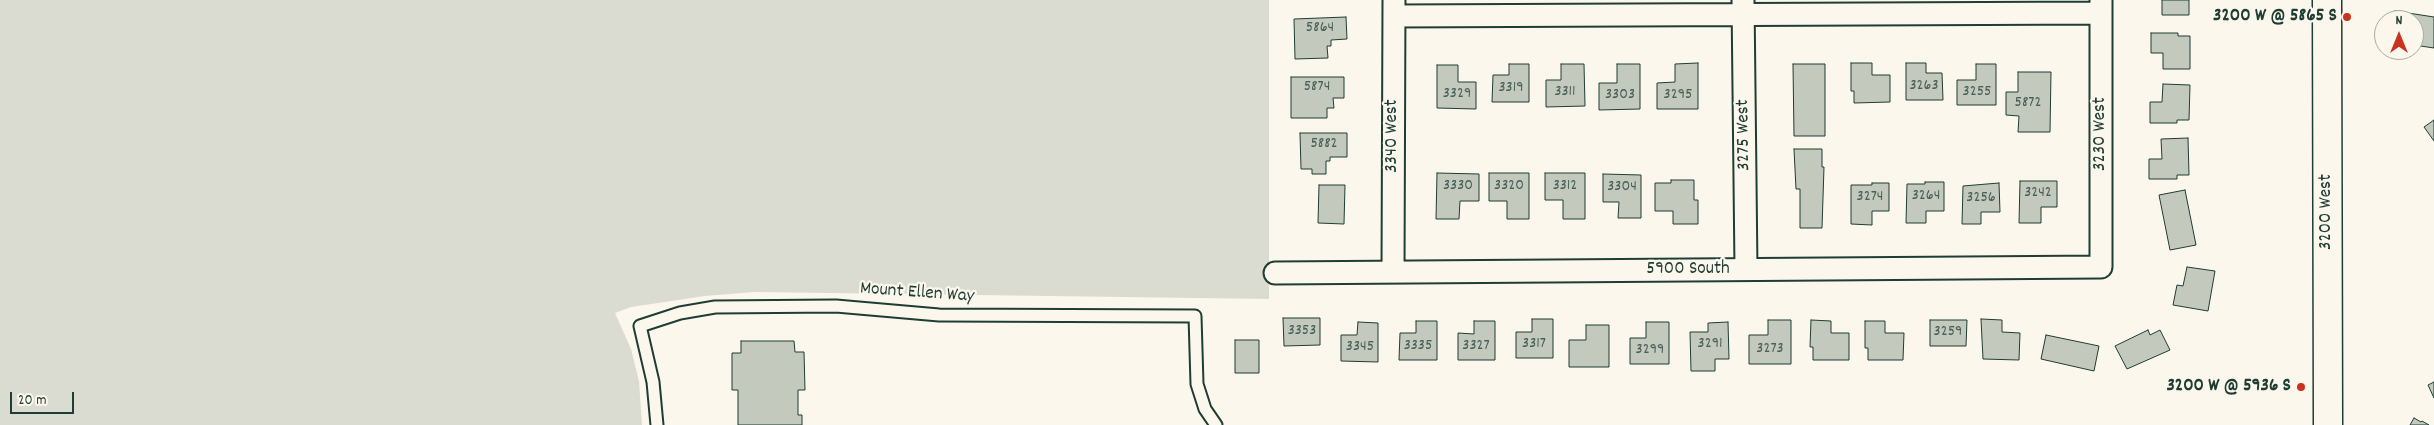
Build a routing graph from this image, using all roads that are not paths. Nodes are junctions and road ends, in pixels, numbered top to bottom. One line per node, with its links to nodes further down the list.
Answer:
1 (2327, 0): 11 (street, 3200 West)
2 (2101, 6): 3 (street); 5 (street, 3230 West)
3 (1743, 7): 4 (street); 6 (street, 3275 West)
4 (1394, 8): 7 (street, 3340 West)
5 (2101, 268): 6 (street, 5900 South)
6 (1746, 269): 7 (street, 5900 South)
7 (1393, 271): 8 (street, 5900 South)
8 (1275, 273)
9 (657, 425): 10 (lane, Mount Ellen Way)
10 (1216, 425)
11 (2328, 425)

